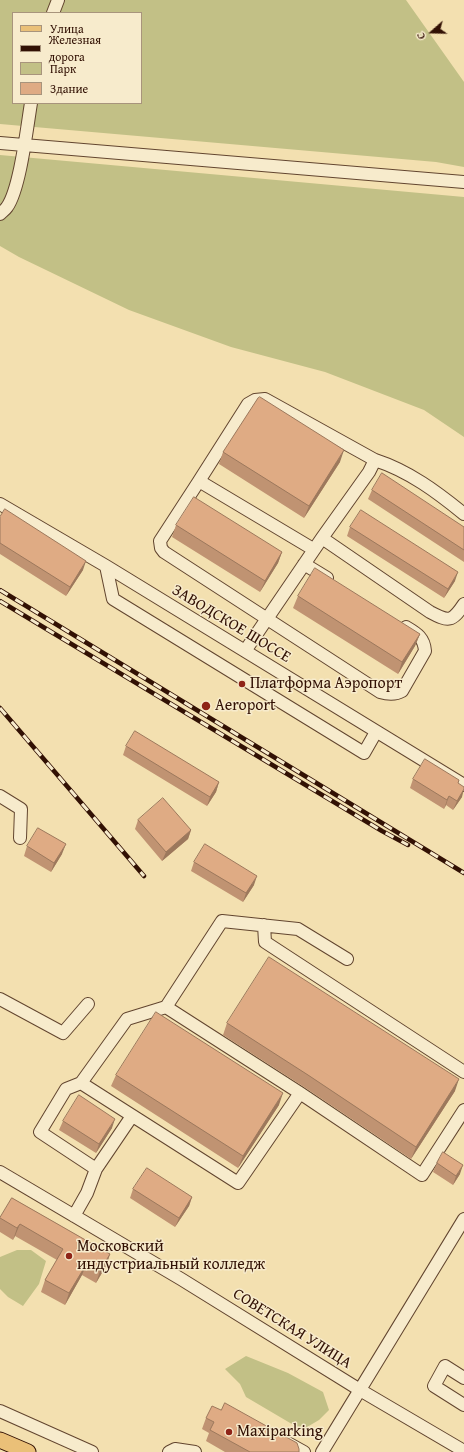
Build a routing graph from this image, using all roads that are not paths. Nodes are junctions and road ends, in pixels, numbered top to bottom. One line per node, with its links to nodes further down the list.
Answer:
1 (58, 0): 2 (street)
2 (53, 12)
3 (31, 104): 5 (street)
4 (0, 143): 5 (street)
5 (24, 146): 6 (street); 7 (street)
6 (464, 182)
7 (0, 214)
8 (374, 460): 9 (street); 11 (street); 12 (street)
9 (199, 480): 13 (street); 18 (street)
10 (0, 504): 15 (street, ЗАВОДСКОЕ ШОССЕ)
11 (464, 514)
12 (322, 538): 13 (street); 17 (street)
13 (314, 549): 14 (street)
14 (304, 564): 16 (street); 18 (street)
15 (106, 566): 20 (street, ЗАВОДСКОЕ ШОССЕ); 21 (street)
16 (338, 585)
17 (464, 604)
18 (267, 619): 19 (street); 20 (street)
19 (398, 622)
20 (245, 651): 21 (street, ЗАВОДСКОЕ ШОССЕ)
21 (376, 732): 22 (street, ЗАВОДСКОЕ ШОССЕ)
22 (464, 785)
23 (0, 796): 24 (street)
24 (20, 838)
25 (264, 925): 26 (street); 29 (street); 30 (street)
26 (347, 959)
27 (0, 999): 28 (street)
28 (88, 1004)
29 (166, 1007): 31 (street); 32 (street)
30 (464, 1072)
31 (81, 1083): 34 (street); 35 (street)
32 (300, 1093): 33 (street); 34 (street)
33 (464, 1110)
34 (132, 1116): 35 (street)
35 (96, 1169): 37 (street)
36 (0, 1172): 37 (street, СОВЕТСКАЯ УЛИЦА)
37 (74, 1216): 40 (street, СОВЕТСКАЯ УЛИЦА)
38 (464, 1219): 40 (street)
39 (464, 1378): 41 (street)
40 (360, 1390): 45 (street, СОВЕТСКАЯ УЛИЦА); 51 (street)
41 (464, 1405)
42 (0, 1411): 47 (street)
43 (278, 1438): 50 (street)
44 (0, 1440): 46 (main road)
45 (464, 1451)
46 (28, 1452)
47 (92, 1452)
48 (169, 1452): 49 (street)
49 (195, 1452)
50 (304, 1452)
51 (322, 1452)

